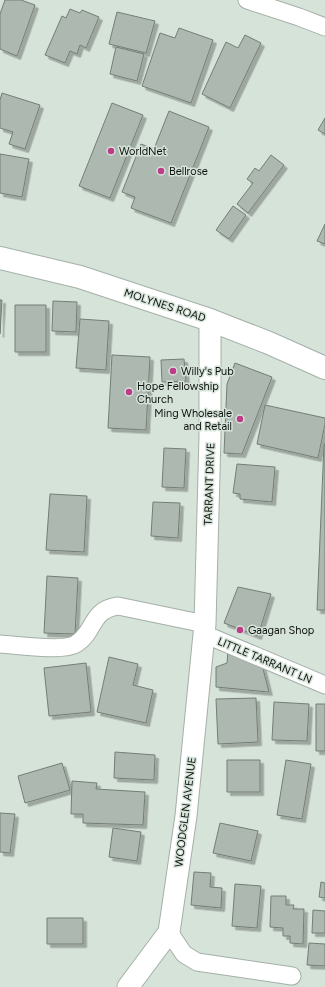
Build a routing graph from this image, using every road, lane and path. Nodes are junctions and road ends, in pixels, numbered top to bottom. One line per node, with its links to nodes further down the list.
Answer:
1 (247, 0): 2 (street)
2 (325, 27)
3 (0, 258): 4 (main road, MOLYNES ROAD)
4 (210, 320): 5 (main road, MOLYNES ROAD); 6 (street, TARRANT DRIVE)
5 (325, 368)
6 (205, 629): 7 (street, LITTLE TARRANT LN); 8 (street, LITTLE TARRANT LN); 9 (street, WOODGLEN AVENUE)
7 (0, 644)
8 (325, 686)
9 (169, 932): 10 (street); 11 (street, WOODGLEN AVENUE)
10 (292, 976)
11 (128, 987)

